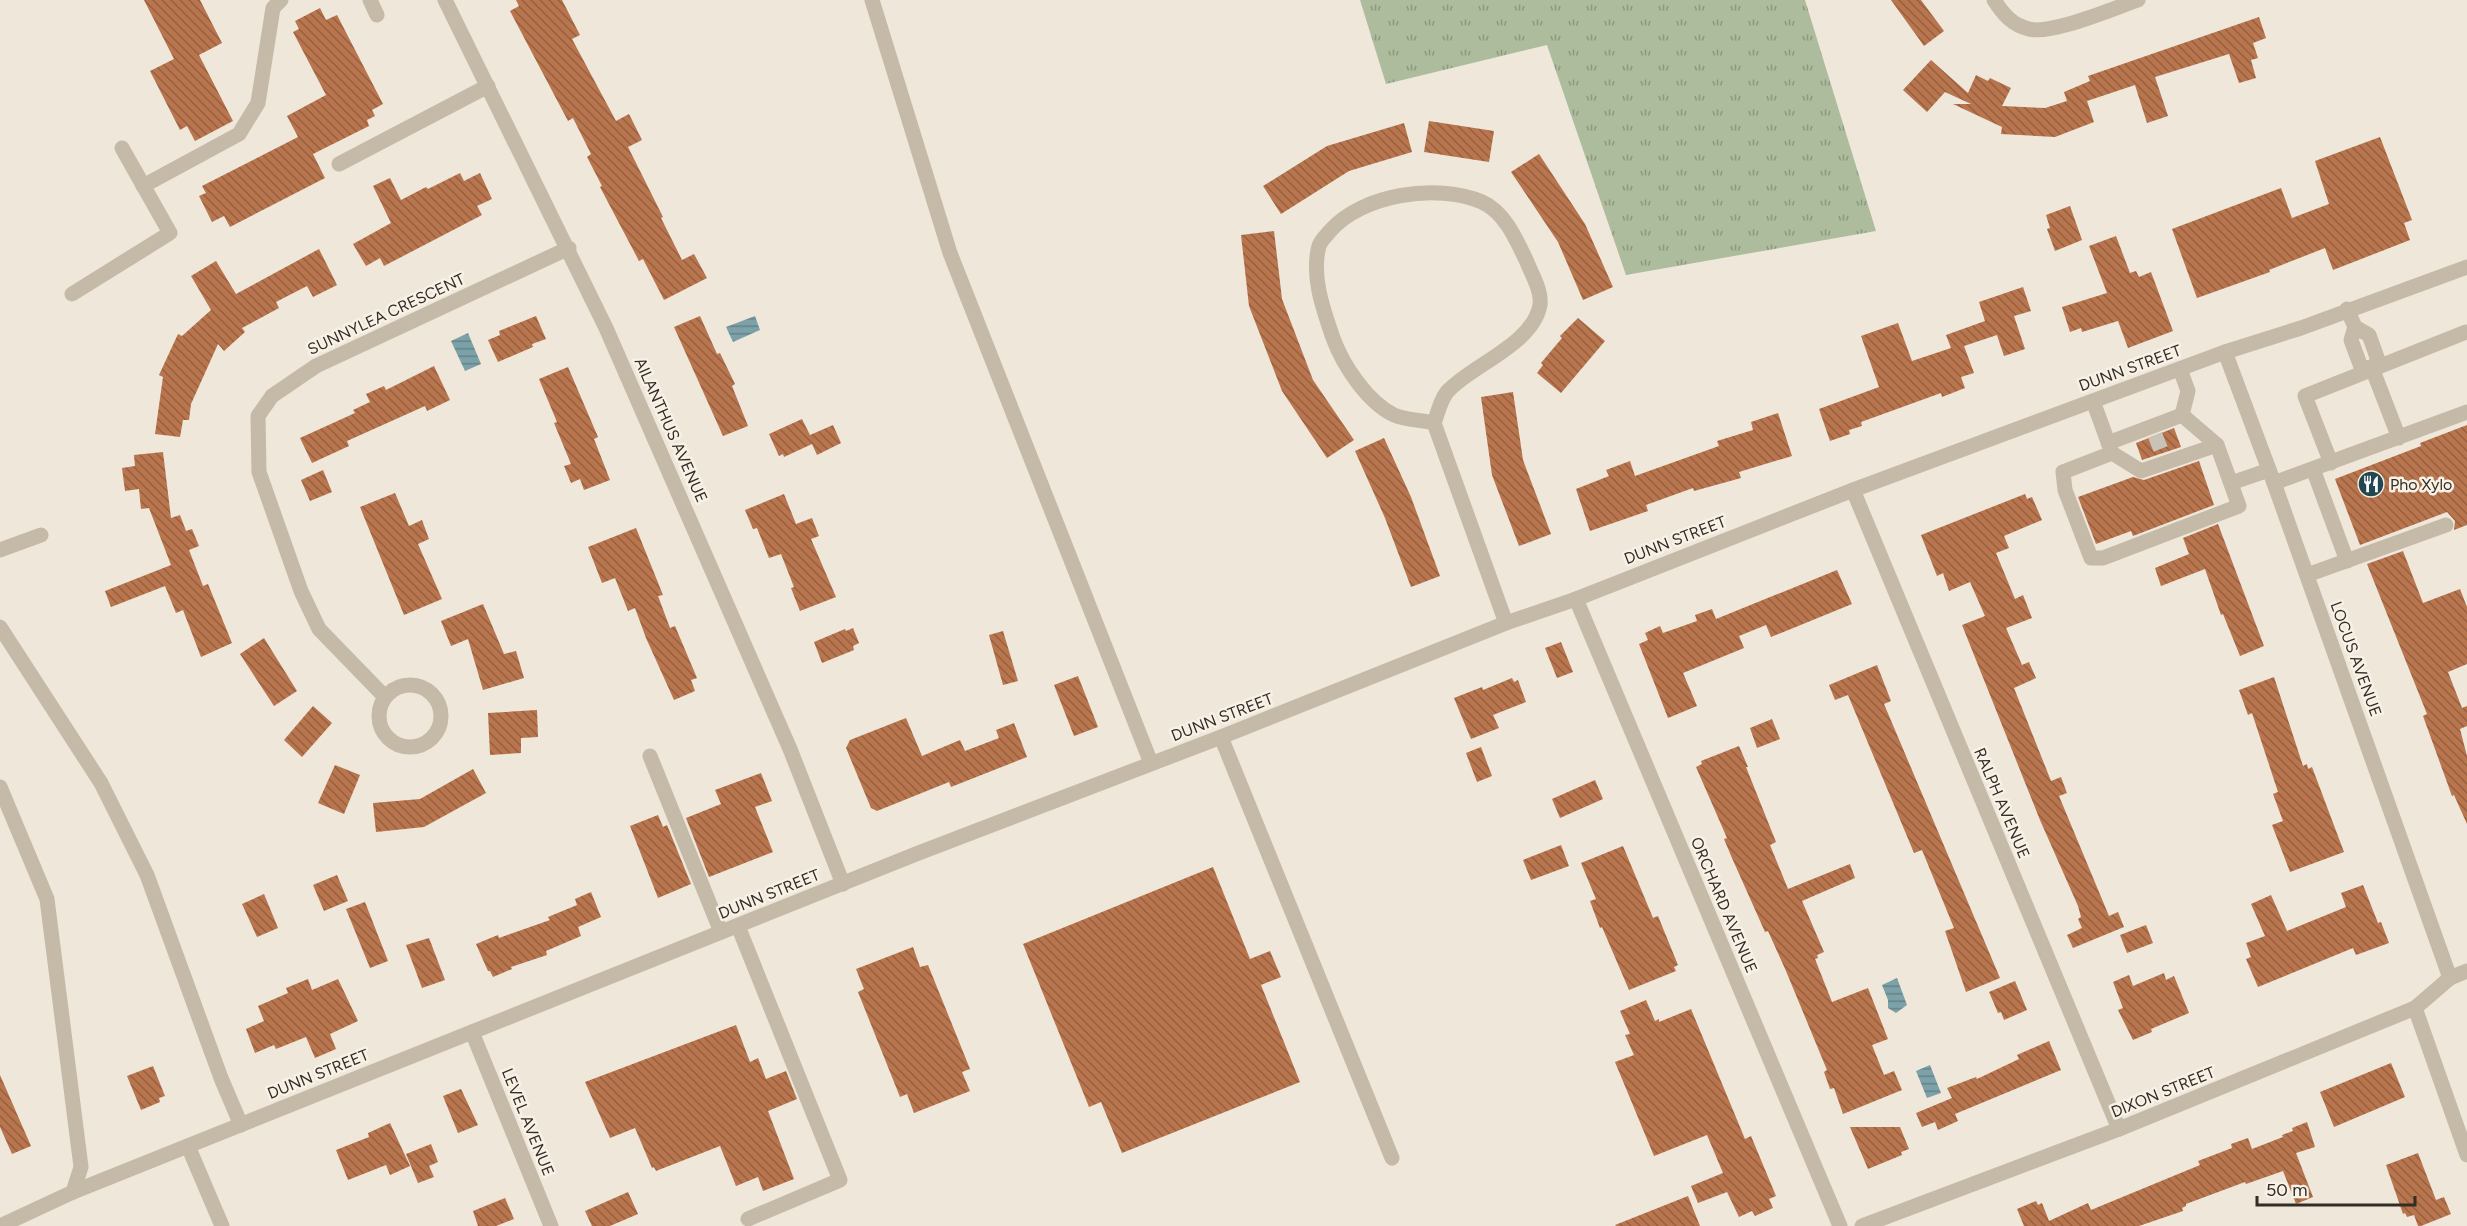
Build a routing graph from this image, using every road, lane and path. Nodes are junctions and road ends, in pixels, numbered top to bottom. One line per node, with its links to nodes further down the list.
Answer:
1 (281, 0): 11 (street)
2 (370, 0): 7 (street)
3 (445, 0): 8 (street, AILANTHUS AVENUE)
4 (872, 0): 43 (street)
5 (1994, 0): 6 (street)
6 (2138, 0)
7 (377, 15)
8 (488, 86): 10 (street); 12 (street, AILANTHUS AVENUE)
9 (122, 148): 11 (street)
10 (339, 164)
11 (143, 186): 14 (street)
12 (569, 248): 40 (street, SUNNYLEA CRESCENT); 45 (street, AILANTHUS AVENUE)
13 (2467, 267): 15 (street, DUNN STREET)
14 (72, 294)
15 (2347, 309): 17 (street, DUNN STREET); 19 (street)
16 (2466, 332): 19 (street)
17 (2225, 352): 18 (street, DUNN STREET); 29 (street, LOCUS AVENUE)
18 (2180, 369): 20 (street, DUNN STREET); 22 (street)
19 (2372, 369): 24 (street); 27 (street)
20 (2093, 401): 26 (street); 31 (street, DUNN STREET)
21 (2467, 412): 24 (street)
22 (2182, 415): 25 (street); 26 (street)
23 (1434, 423): 23 (street); 38 (street)
24 (2398, 438): 27 (street)
25 (2217, 444): 26 (street); 30 (street)
26 (2110, 448): 30 (street)
27 (2331, 463): 28 (street)
28 (2313, 469): 29 (street); 35 (street)
29 (2272, 477): 30 (street); 36 (street, LOCUS AVENUE)
30 (2231, 483)
31 (1853, 490): 37 (street, DUNN STREET); 53 (street, RALPH AVENUE)
32 (2446, 525): 35 (street)
33 (41, 535): 34 (street)
34 (0, 550)
35 (2347, 561): 36 (street)
36 (2307, 575): 49 (street, LOCUS AVENUE)
37 (1575, 599): 38 (street, DUNN STREET); 62 (street, ORCHARD AVENUE)
38 (1506, 623): 41 (street, DUNN STREET)
39 (0, 627): 52 (street)
40 (385, 697): 40 (street)
41 (1221, 737): 43 (street, DUNN STREET); 56 (street)
42 (650, 756): 47 (street)
43 (1151, 763): 45 (street, DUNN STREET)
44 (0, 787): 57 (street)
45 (843, 884): 46 (street, DUNN STREET)
46 (738, 926): 47 (street, DUNN STREET); 58 (street)
47 (721, 932): 51 (street, DUNN STREET)
48 (2467, 971): 49 (street, DIXON STREET)
49 (2450, 978): 50 (street, DIXON STREET)
50 (2415, 1008): 53 (street, DIXON STREET); 55 (street)
51 (472, 1032): 52 (street, DUNN STREET); 61 (street, LEVEL AVENUE)
52 (241, 1125): 54 (street, DUNN STREET)
53 (2119, 1130): 63 (street, DIXON STREET)
54 (188, 1146): 57 (street, DUNN STREET); 60 (street)
55 (2467, 1155)
56 (1392, 1158)
57 (73, 1192): 59 (street, DUNN STREET)
58 (748, 1219)
59 (0, 1226)
60 (222, 1226)
61 (551, 1226)
62 (1840, 1226)
63 (1862, 1226)

